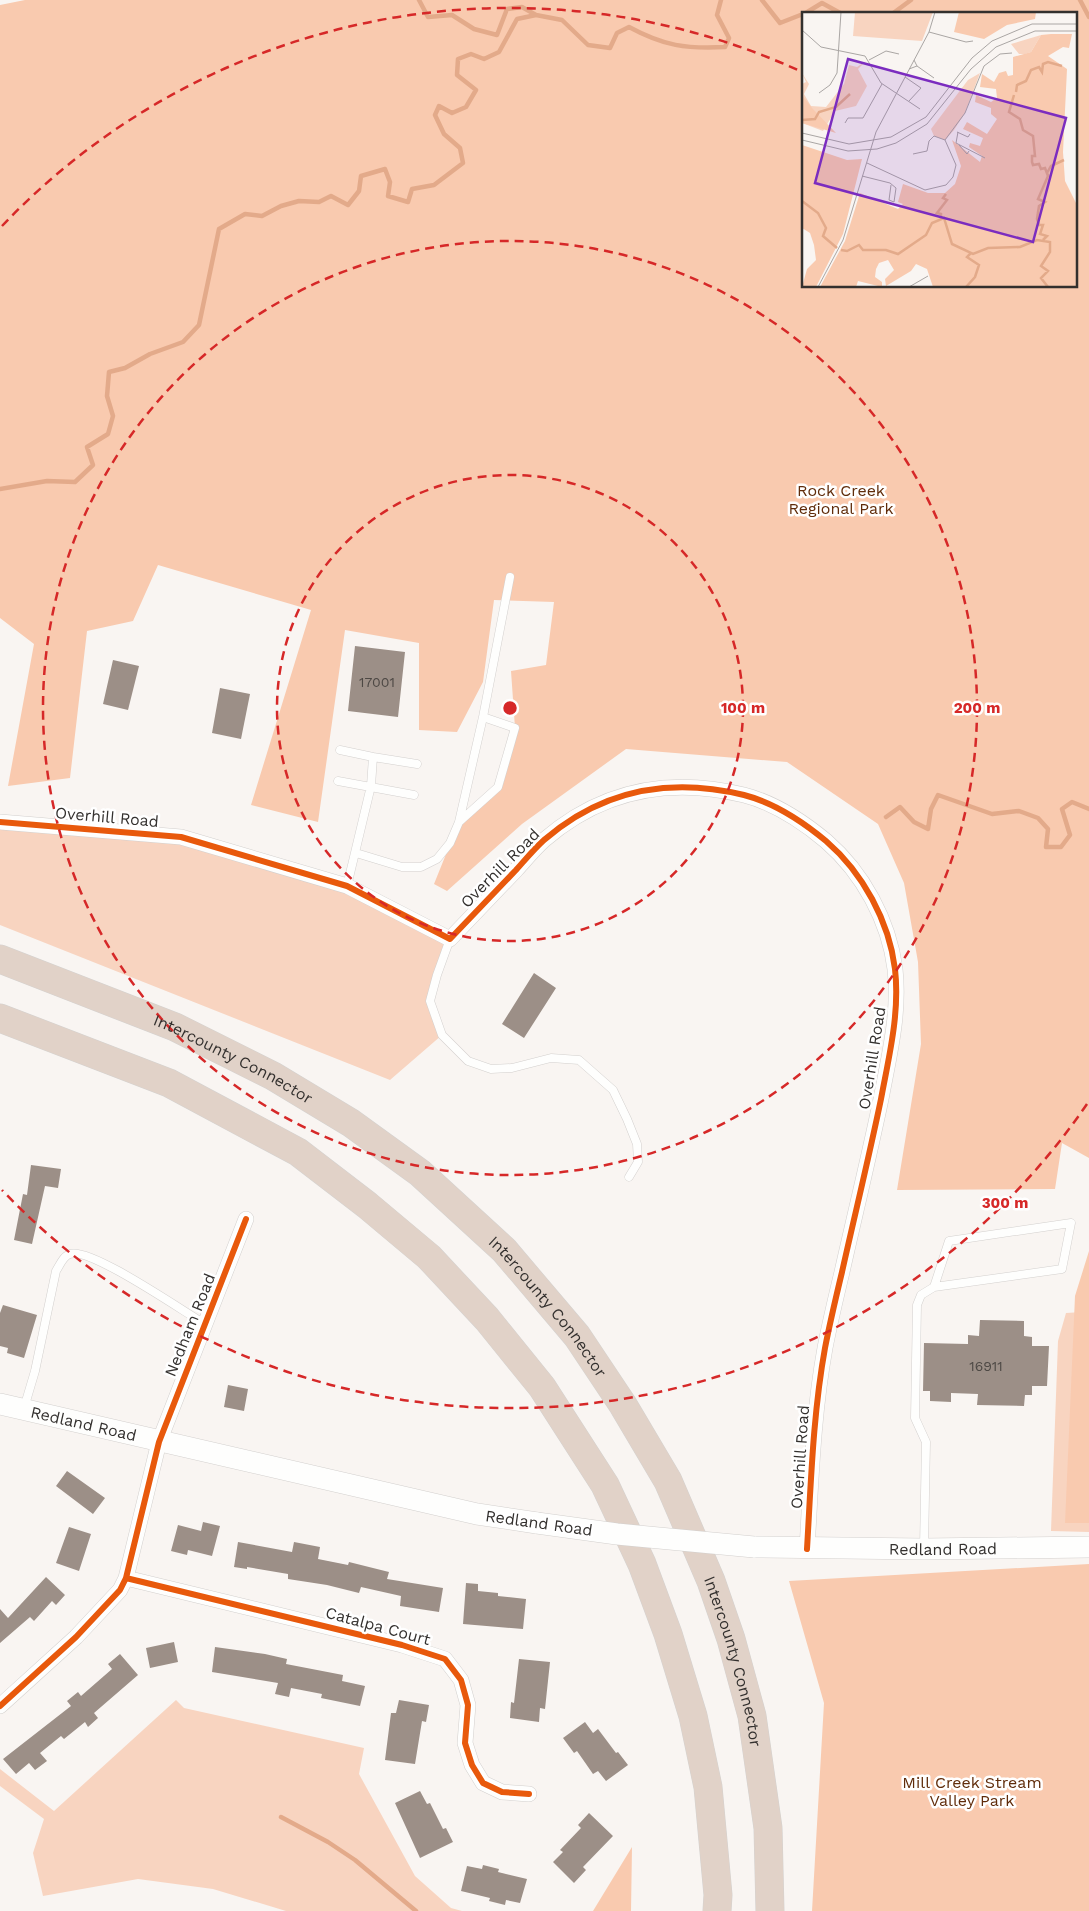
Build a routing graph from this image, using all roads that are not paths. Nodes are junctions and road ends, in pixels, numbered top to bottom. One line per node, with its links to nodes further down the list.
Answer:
1 (510, 577): 2 (lane)
2 (483, 717): 10 (lane); 10 (lane)
3 (340, 750): 4 (lane)
4 (373, 757): 5 (lane); 7 (lane)
5 (417, 764)
6 (338, 781): 7 (lane)
7 (371, 786): 8 (lane); 11 (lane)
8 (414, 795)
9 (0, 822): 12 (street, Overhill Road)
10 (459, 822): 11 (lane)
11 (356, 853): 12 (lane)
12 (347, 886): 13 (street, Overhill Road)
13 (450, 938): 16 (lane); 24 (street, Overhill Road)
14 (0, 959): 30 (highway, Intercounty Connector)
15 (0, 1018): 29 (highway)
16 (629, 1177)
17 (246, 1219): 19 (street, Nedham Road)
18 (934, 1286): 18 (lane); 25 (lane)
19 (205, 1324): 21 (lane); 22 (street, Nedham Road)
20 (0, 1404): 21 (main road, Redland Road)
21 (24, 1410): 22 (main road, Redland Road)
22 (159, 1442): 24 (main road, Redland Road, bridge); 26 (street, Nedham Road)
23 (1089, 1547): 25 (main road, Redland Road)
24 (807, 1549): 25 (main road, Redland Road)
25 (924, 1549)
26 (126, 1578): 27 (street); 28 (street, Catalpa Court)
27 (0, 1706)
28 (529, 1794)
29 (717, 1911)
30 (770, 1911)

